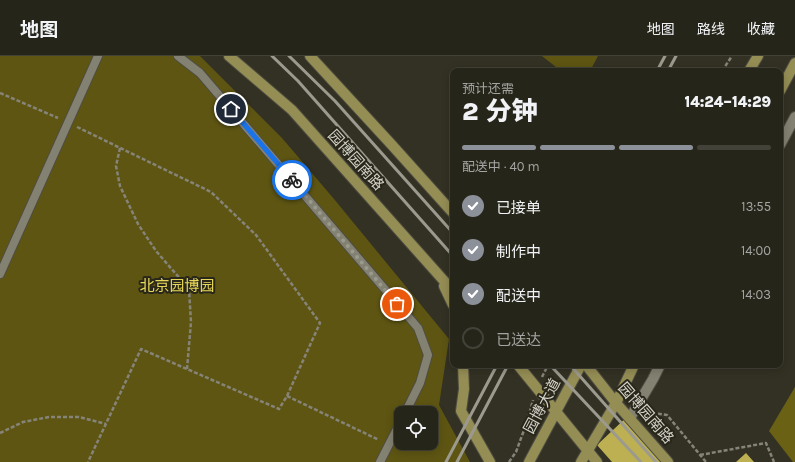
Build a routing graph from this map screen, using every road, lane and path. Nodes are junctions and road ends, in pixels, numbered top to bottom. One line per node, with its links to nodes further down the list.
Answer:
1 (98, 56): 13 (lane)
2 (178, 56): 32 (lane)
3 (229, 56): 18 (main road, 园博园南路)
4 (310, 56): 16 (main road)
5 (732, 56): 8 (path)
6 (758, 56): 9 (main road)
7 (795, 63): 10 (main road)
8 (724, 68)
9 (751, 68)
10 (783, 85)
11 (0, 93): 13 (path)
12 (795, 118): 14 (street)
13 (68, 122): 15 (path); 17 (lane)
14 (783, 140)
15 (120, 148): 28 (path); 30 (path)
16 (450, 210)
17 (0, 274)
18 (438, 275): 19 (main road, 园博园南路); 20 (main road)
19 (450, 288)
20 (450, 298)
21 (463, 368): 43 (main road)
22 (521, 368): 29 (main road)
23 (546, 368): 29 (path, 园博大道)
24 (579, 368): 33 (main road, 园博大道)
25 (588, 368): 31 (main road, 园博园南路)
26 (633, 368): 31 (main road)
27 (658, 368): 34 (street)
28 (187, 369): 30 (path); 35 (path)
29 (536, 386): 33 (main road); 44 (path, 园博大道)
30 (287, 396): 38 (path)
31 (616, 403): 34 (main road, 园博园南路); 39 (main road)
32 (408, 406)
33 (556, 411): 39 (main road); 45 (main road, 园博大道)
34 (630, 418): 40 (path); 48 (main road, 园博园南路)
35 (106, 424): 36 (path); 41 (path)
36 (0, 433)
37 (394, 435): 38 (lane)
38 (389, 445): 42 (lane)
39 (588, 451): 46 (main road); 47 (main road)
40 (700, 455): 49 (path); 50 (path)
41 (88, 462)
42 (380, 462)
43 (490, 462)
44 (509, 462)
45 (529, 462)
46 (581, 462)
47 (597, 462)
48 (668, 462)
49 (706, 462)
50 (774, 462)

